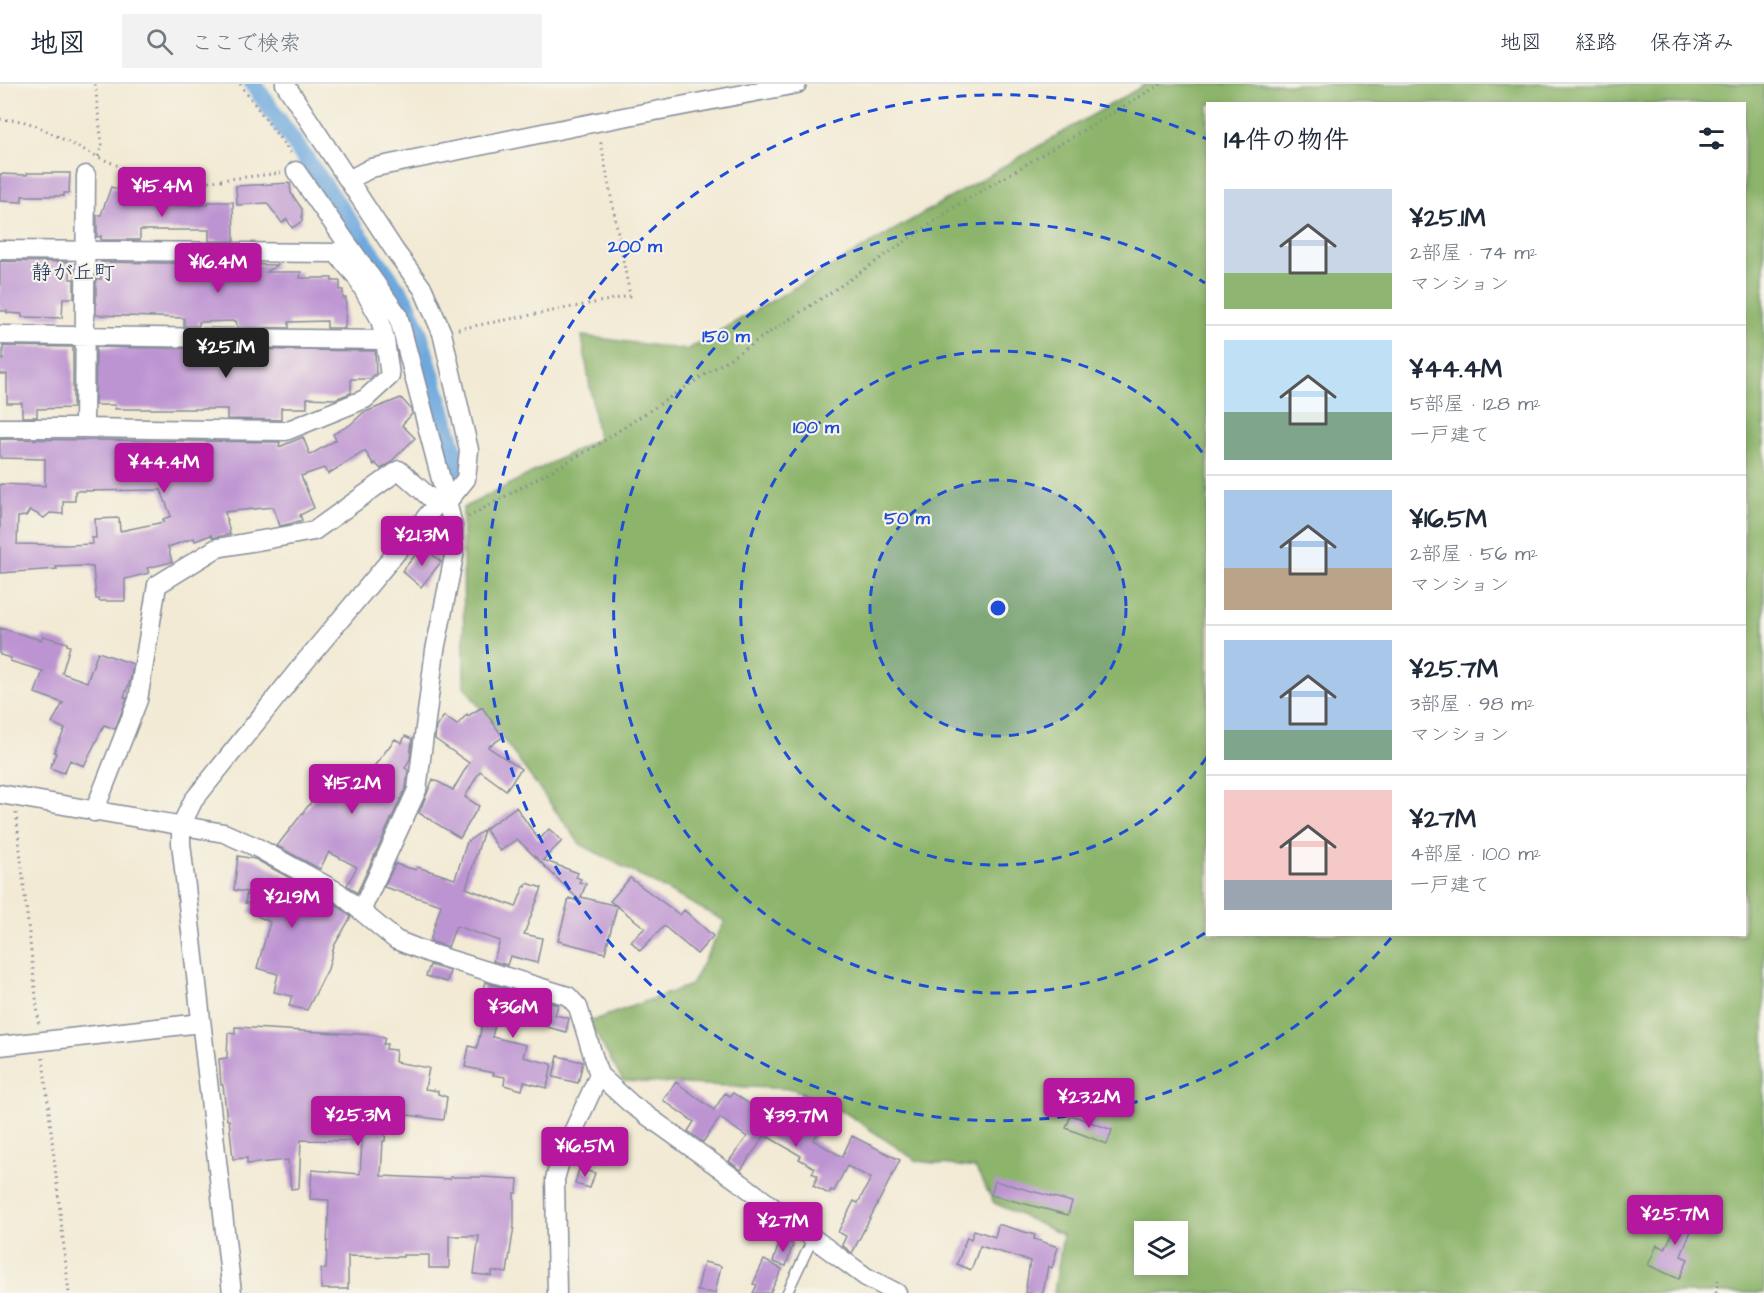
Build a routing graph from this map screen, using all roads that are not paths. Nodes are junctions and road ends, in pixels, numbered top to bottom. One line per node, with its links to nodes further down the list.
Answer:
1 (285, 84): 5 (street)
2 (797, 84): 5 (street)
3 (296, 171): 6 (street)
4 (86, 175): 8 (street)
5 (349, 180): 14 (street)
6 (342, 249): 8 (street); 11 (street); 14 (street)
7 (0, 250): 8 (street)
8 (85, 251): 10 (street)
9 (0, 335): 10 (street)
10 (85, 336): 11 (street); 13 (street)
11 (385, 340): 13 (street)
12 (0, 428): 13 (street)
13 (84, 428)
14 (442, 502): 16 (street); 17 (street); 18 (street)
15 (0, 794): 16 (street)
16 (94, 812): 17 (street)
17 (181, 826): 18 (street); 19 (street)
18 (362, 911): 21 (street)
19 (201, 1023): 20 (street); 23 (street)
20 (0, 1046)
21 (599, 1075): 22 (street); 24 (street)
22 (813, 1238): 25 (lane); 26 (street)
23 (232, 1293)
24 (557, 1293)
25 (787, 1293)
26 (897, 1293)

